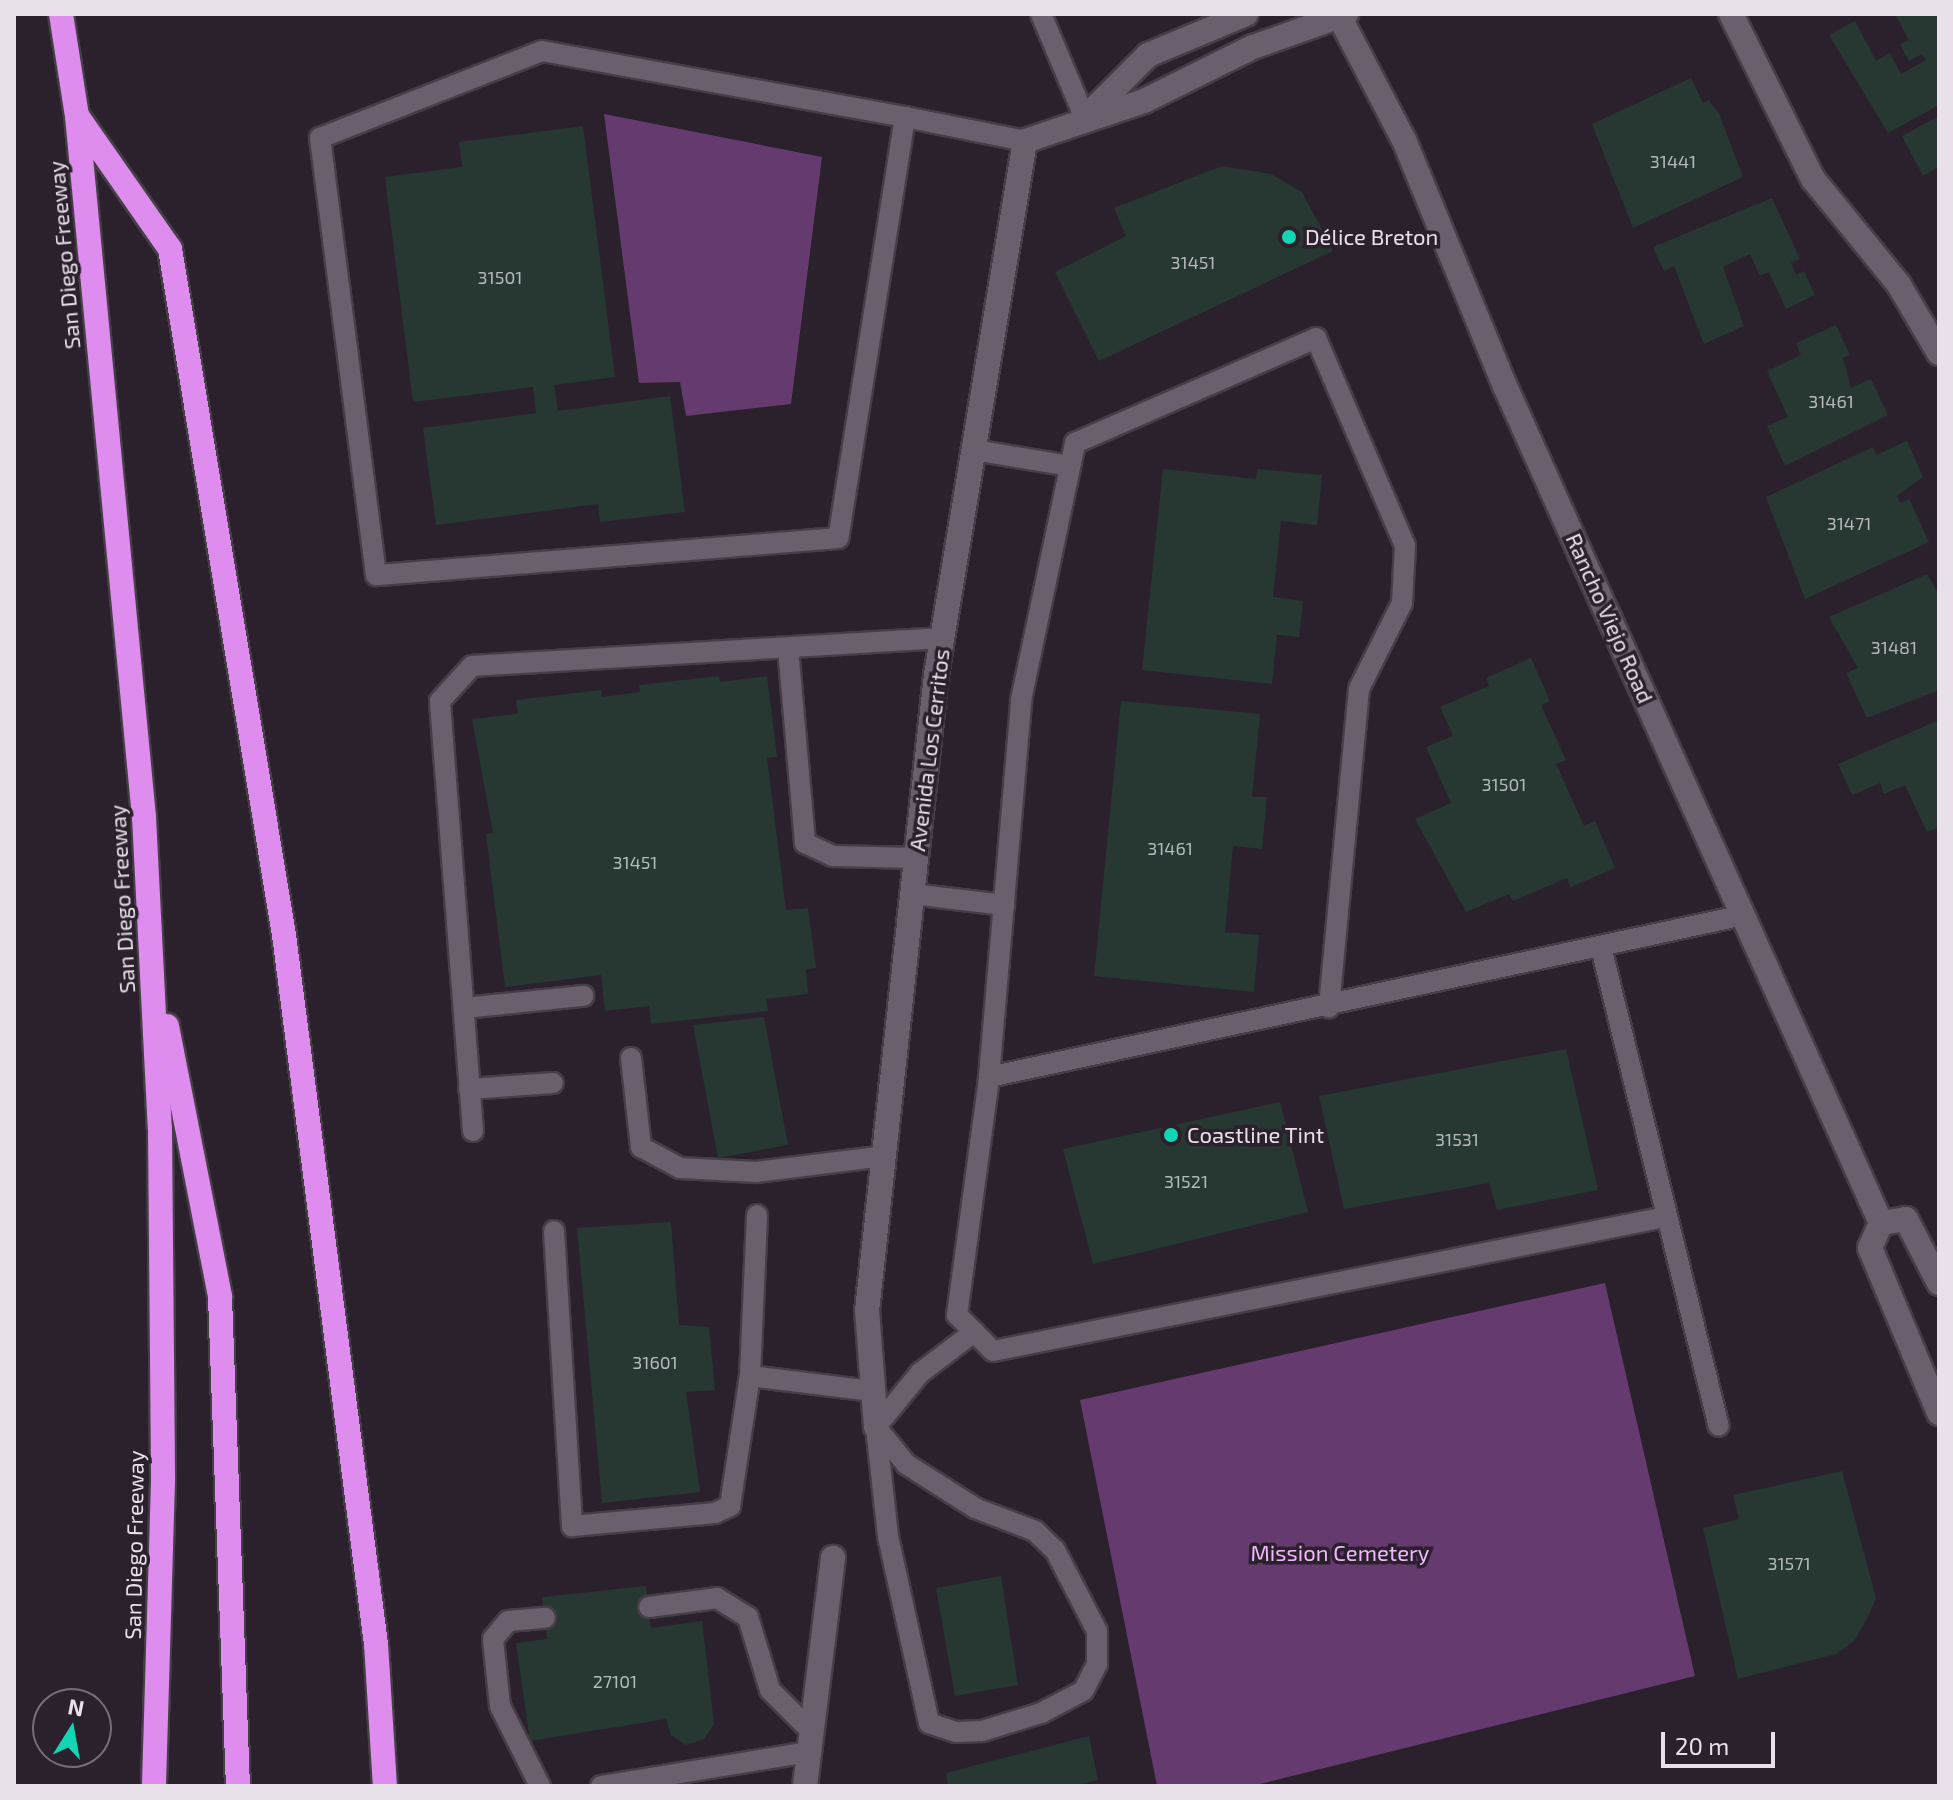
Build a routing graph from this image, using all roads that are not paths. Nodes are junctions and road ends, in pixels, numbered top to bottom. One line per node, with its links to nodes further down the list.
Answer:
1 (61, 14): 6 (highway, San Diego Freeway)
2 (1041, 14): 8 (lane)
3 (1246, 14): 8 (street)
4 (1731, 14): 10 (street)
5 (1341, 15): 8 (street); 18 (street, Rancho Viejo Road)
6 (77, 116): 19 (highway, San Diego Freeway); 47 (highway)
7 (905, 117): 7 (lane); 9 (lane)
8 (1085, 118): 9 (street)
9 (1025, 141): 11 (street, Avenida Los Cerritos)
10 (1939, 353)
11 (974, 450): 12 (lane); 13 (street, Avenida Los Cerritos)
12 (1070, 466): 17 (lane); 23 (lane)
13 (942, 638): 14 (lane); 15 (street, Avenida Los Cerritos)
14 (788, 648): 15 (lane); 22 (lane)
15 (916, 858): 16 (street, Avenida Los Cerritos)
16 (912, 894): 17 (lane); 29 (street, Avenida Los Cerritos)
17 (1004, 905): 25 (lane)
18 (1744, 915): 20 (lane); 32 (street, Rancho Viejo Road)
19 (150, 939): 45 (highway, San Diego Freeway); 46 (highway)
20 (1601, 947): 23 (lane); 31 (lane)
21 (583, 996): 22 (lane)
22 (464, 1008): 27 (lane)
23 (1329, 1008): 25 (lane)
24 (631, 1058): 29 (lane)
25 (989, 1077): 35 (lane)
26 (553, 1083): 27 (lane)
27 (469, 1089): 28 (lane)
28 (473, 1131)
29 (884, 1156): 37 (street, Avenida Los Cerritos)
30 (757, 1215): 36 (lane)
31 (1665, 1217): 35 (lane); 39 (lane)
32 (1881, 1223): 34 (street); 38 (street)
33 (554, 1231): 36 (lane)
34 (1939, 1283)
35 (974, 1332): 40 (lane)
36 (750, 1376): 37 (lane)
37 (873, 1391): 40 (street, Avenida Los Cerritos)
38 (1939, 1413)
39 (1719, 1426)
40 (876, 1427): 40 (lane)
41 (833, 1558): 44 (street)
42 (649, 1607): 44 (lane)
43 (545, 1618): 48 (lane)
44 (810, 1742): 49 (lane); 50 (street)
45 (154, 1786)
46 (238, 1786)
47 (385, 1786)
48 (540, 1786)
49 (601, 1786)
50 (805, 1786)

